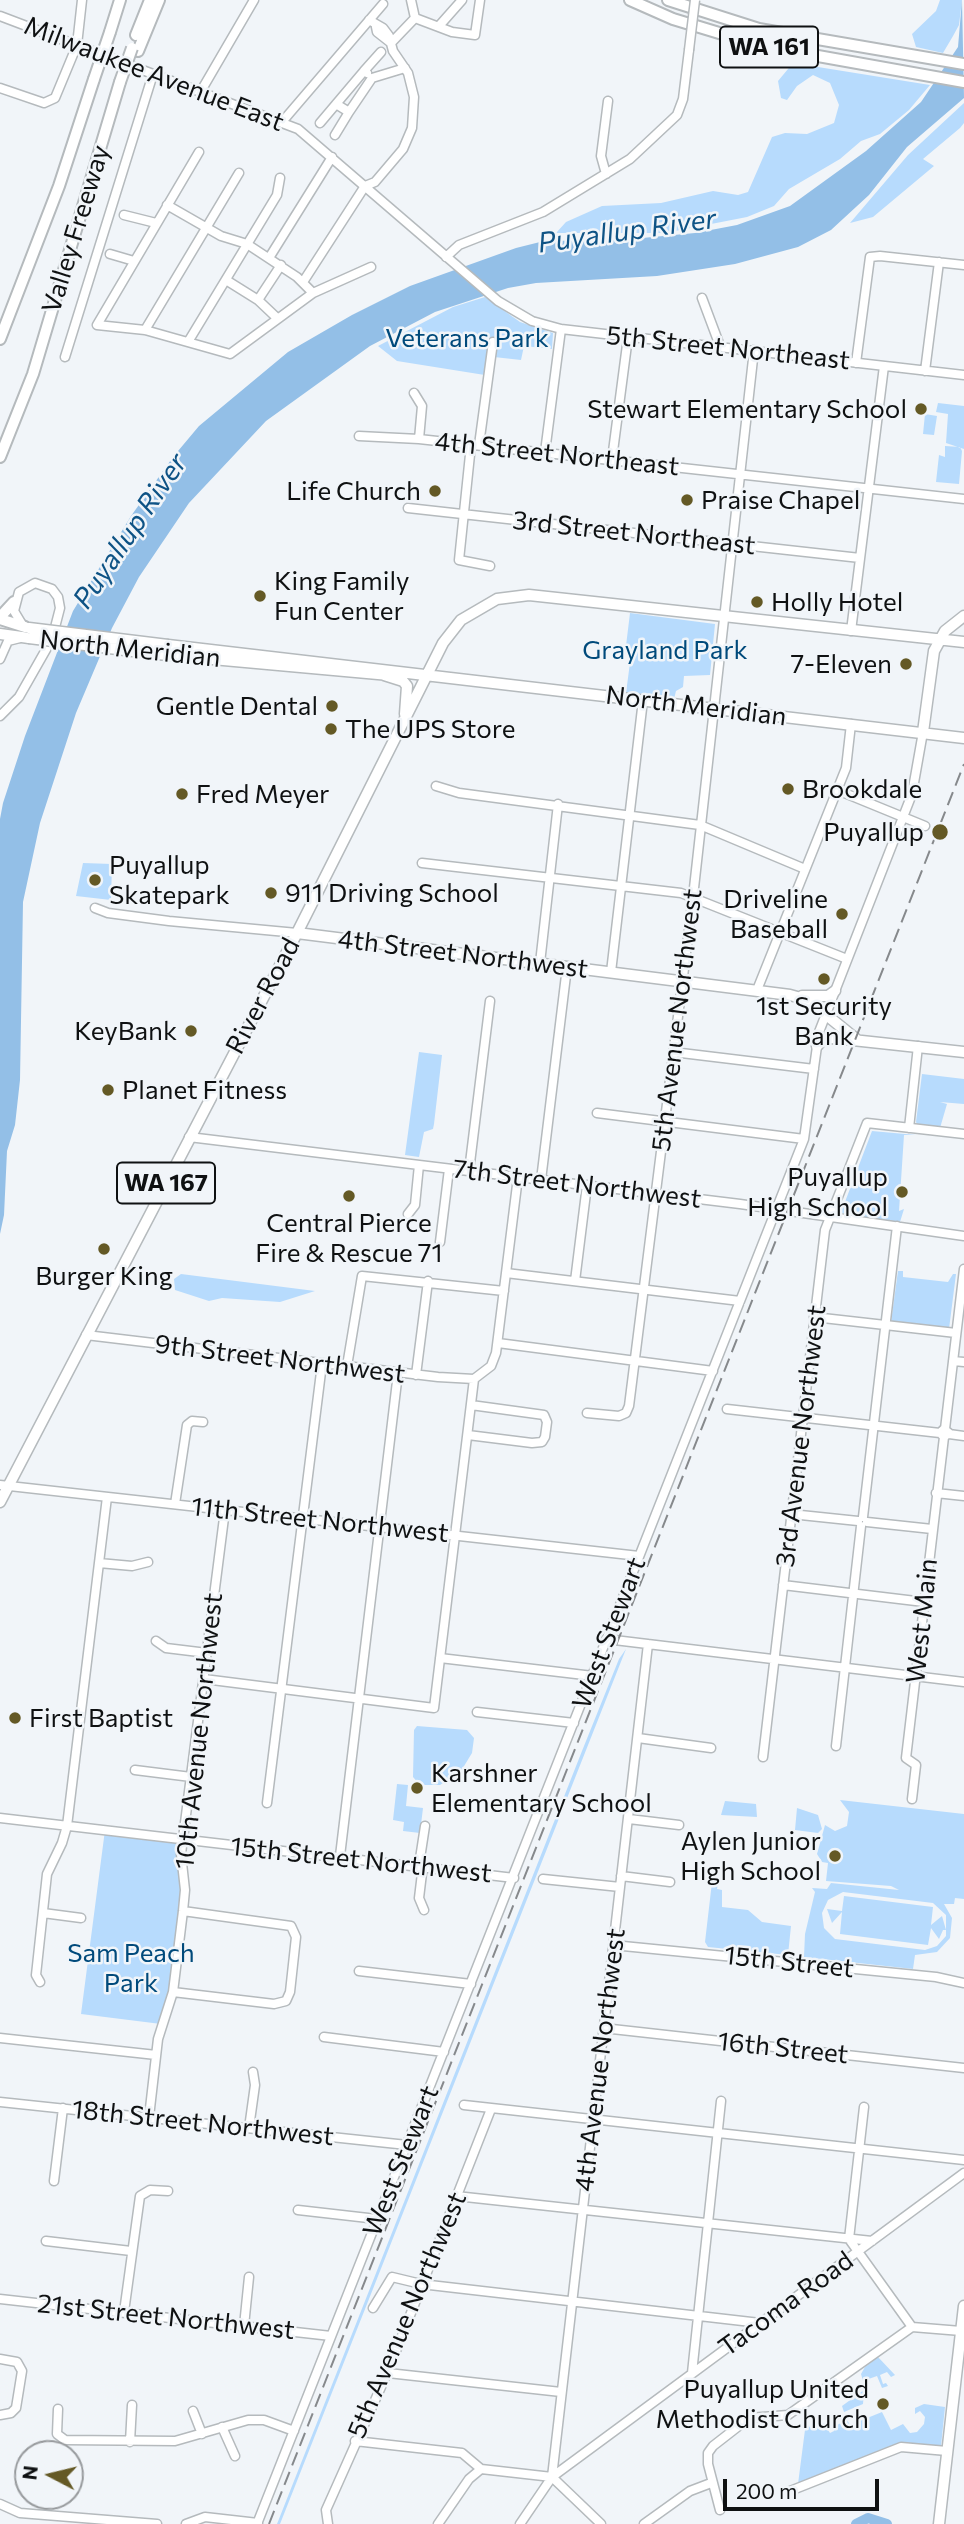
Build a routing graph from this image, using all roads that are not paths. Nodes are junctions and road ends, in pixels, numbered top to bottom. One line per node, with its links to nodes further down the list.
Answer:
1 (82, 0): 18 (street)
2 (120, 0): 64 (highway, Valley Freeway, bridge)
3 (150, 0): 19 (highway, Valley Freeway)
4 (159, 0): 19 (highway)
5 (254, 0): 28 (street)
6 (411, 0): 14 (street)
7 (462, 0): 16 (street)
8 (480, 0): 16 (street)
9 (630, 0): 26 (highway, WA 161)
10 (668, 0): 21 (highway, WA 161)
11 (695, 0): 38 (street, bridge)
12 (383, 4): 15 (street)
13 (0, 16): 18 (street, Milwaukee Avenue East)
14 (415, 18): 16 (street); 17 (street)
15 (369, 20): 17 (street); 32 (street)
16 (439, 26)
17 (391, 43): 22 (street)
18 (77, 45): 24 (street, Milwaukee Avenue East); 27 (street)
19 (135, 49): 79 (highway, Valley Freeway, bridge)
20 (381, 52): 23 (street)
21 (964, 64)
22 (405, 68): 25 (street); 40 (street)
23 (364, 71): 25 (street); 30 (street)
24 (153, 74): 28 (street, Milwaukee Avenue East); 69 (street)
25 (372, 78): 31 (street)
26 (964, 82)
27 (0, 88)
28 (201, 91): 32 (street, Milwaukee Avenue East)
29 (608, 101): 38 (street)
30 (336, 104): 31 (street); 33 (street)
31 (349, 113): 34 (street)
32 (282, 122): 36 (street, Milwaukee Avenue East)
33 (320, 124)
34 (335, 135)
35 (199, 152): 41 (street)
36 (332, 157): 40 (street, Milwaukee Avenue East); 47 (street)
37 (239, 173): 44 (street)
38 (606, 174): 48 (street)
39 (280, 178): 45 (street)
40 (365, 186): 48 (street, Milwaukee Avenue East); 55 (street)
41 (167, 205): 43 (street); 44 (street)
42 (124, 215): 43 (street)
43 (156, 223): 49 (street)
44 (205, 228): 45 (street); 61 (street)
45 (247, 244): 47 (street); 54 (street)
46 (110, 254): 49 (street)
47 (269, 258): 51 (street)
48 (448, 259): 59 (street, Milwaukee Avenue East)
49 (134, 261): 61 (street)
50 (939, 262): 52 (street); 70 (street); 72 (street)
51 (281, 265): 55 (street); 58 (street)
52 (964, 265)
53 (371, 267): 56 (street)
54 (226, 280): 58 (street); 65 (street)
55 (303, 282): 56 (street)
56 (313, 293): 60 (street)
57 (702, 298): 67 (street)
58 (258, 300): 60 (street)
59 (498, 301): 62 (street, 5th Street Northeast)
60 (276, 318): 65 (street)
61 (145, 330): 65 (street)
62 (561, 330): 63 (street, 5th Street Northeast); 78 (street)
63 (628, 337): 67 (street, 5th Street Northeast); 80 (street)
64 (0, 339)
65 (188, 342)
66 (493, 342): 77 (street)
67 (720, 346): 68 (street, 5th Street Northeast)
68 (754, 350): 70 (street, 5th Street Northeast); 81 (street, 5th Avenue Northwest)
69 (65, 357)
70 (856, 363): 71 (street, 5th Street Northeast)
71 (884, 366): 72 (street, 5th Street Northeast); 82 (street)
72 (926, 371): 73 (street, 5th Street Northeast)
73 (964, 375)
74 (414, 393): 76 (street)
75 (359, 436): 76 (street, 4th Street Northeast)
76 (419, 439): 77 (street, 4th Street Northeast)
77 (475, 445): 78 (street, 4th Street Northeast); 85 (street)
78 (545, 452): 80 (street, 4th Street Northeast)
79 (0, 457)
80 (612, 459): 81 (street, 4th Street Northeast)
81 (740, 473): 82 (street, 4th Street Northeast); 86 (street, 5th Avenue Northwest)
82 (869, 488): 83 (street, 4th Street Northeast); 87 (street)
83 (964, 499)
84 (408, 508): 85 (street, 3rd Street Northeast)
85 (463, 515): 86 (street, 3rd Street Northeast); 88 (street)
86 (732, 544): 87 (street, 3rd Street Northeast); 91 (street, 5th Avenue Northwest)
87 (860, 558): 93 (street)
88 (490, 566)
89 (14, 601): 92 (highway); 94 (street); 105 (street)
90 (964, 616): 96 (main road)
91 (724, 617): 93 (main road, River Road); 99 (main road, River Road); 104 (street, 5th Avenue Northwest)
92 (0, 620): 94 (highway, WA 167)
93 (851, 631): 96 (main road, River Road)
94 (26, 633): 95 (main road, North Meridian / WA 167); 98 (street); 100 (main road, North Meridian / WA 167, bridge); 101 (main road, North Meridian / WA 167, bridge)
95 (0, 634)
96 (938, 641): 97 (main road, River Road); 108 (main road)
97 (964, 642)
98 (0, 644)
99 (441, 648): 101 (main road, River Road); 102 (main road)
100 (380, 674): 101 (main road, North Meridian); 107 (main road, WA 167)
101 (428, 675): 102 (main road, North Meridian); 107 (main road, River Road / WA 167)
102 (453, 678): 103 (main road, North Meridian)
103 (643, 700): 104 (main road, North Meridian); 113 (street)
104 (713, 708): 106 (main road, North Meridian); 115 (street, 5th Avenue Northwest)
105 (0, 716)
106 (851, 724): 108 (main road, North Meridian); 111 (street)
107 (400, 731): 124 (main road, River Road / WA 167)
108 (923, 732): 109 (main road, North Meridian); 114 (street, West Stewart)
109 (964, 738)
110 (436, 786): 112 (street)
111 (837, 790): 114 (street); 118 (street)
112 (558, 804): 113 (street); 119 (street)
113 (630, 813): 115 (street); 120 (street)
114 (903, 817): 116 (street); 125 (street, West Stewart)
115 (700, 825): 118 (street); 121 (street, 5th Avenue Northwest)
116 (925, 826)
117 (422, 863): 119 (street)
118 (805, 869): 123 (street)
119 (550, 878): 120 (street); 126 (street)
120 (622, 886): 121 (street); 128 (street)
121 (693, 897): 123 (street); 129 (street, 5th Avenue Northwest)
122 (95, 908): 124 (street, 4th Street Northwest)
123 (780, 932): 125 (street); 130 (street)
124 (297, 933): 126 (main road, 4th Street Northwest); 145 (main road, River Road / WA 167)
125 (847, 959): 131 (street, West Stewart)
126 (540, 963): 127 (main road, 4th Street Northwest)
127 (567, 967): 128 (main road, 4th Street Northwest); 151 (street)
128 (611, 972): 129 (main road, 4th Street Northwest)
129 (681, 981): 130 (main road, 4th Street Northwest); 138 (street, 5th Avenue Northwest)
130 (757, 990): 132 (main road, 4th Street Northwest)
131 (835, 991): 132 (main road); 134 (street, West Stewart)
132 (790, 995): 134 (main road, 4th Street Northwest)
133 (490, 1001): 149 (street)
134 (826, 1015): 135 (main road, 4th Street Northwest); 136 (street, West Stewart)
135 (856, 1039): 136 (main road); 137 (main road)
136 (817, 1046): 140 (street, West Stewart)
137 (918, 1046): 139 (main road); 143 (street)
138 (673, 1052): 140 (street); 142 (street, 5th Avenue Northwest)
139 (964, 1052)
140 (814, 1069): 146 (street, West Stewart)
141 (597, 1113): 142 (street)
142 (664, 1121): 146 (street); 153 (street, 5th Avenue Northwest)
143 (909, 1128): 144 (street); 156 (street, 3rd Avenue Northwest)
144 (964, 1134)
145 (189, 1137): 147 (street, 7th Street Northwest); 170 (main road, River Road / WA 167)
146 (804, 1139): 154 (street, West Stewart)
147 (419, 1165): 148 (street, 7th Street Northwest); 155 (street)
148 (449, 1169): 149 (street, 7th Street Northwest); 159 (street)
149 (469, 1171): 150 (street, 7th Street Northwest)
150 (518, 1177): 151 (street, 7th Street Northwest); 161 (street)
151 (541, 1180): 152 (street, 7th Street Northwest)
152 (587, 1185): 153 (street, 7th Street Northwest); 163 (street)
153 (656, 1194): 154 (street, 7th Street Northwest); 164 (street, 5th Avenue Northwest)
154 (776, 1210): 156 (street, 7th Street Northwest); 166 (street, West Stewart)
155 (408, 1214)
156 (829, 1219): 157 (street, 7th Street Northwest); 167 (street, 3rd Avenue Northwest)
157 (897, 1226): 158 (street, 7th Street Northwest); 168 (street)
158 (964, 1236)
159 (440, 1242)
160 (964, 1270): 169 (street, West Main)
161 (506, 1273): 163 (street); 165 (street)
162 (428, 1281): 165 (street); 176 (street); 179 (street)
163 (575, 1281): 164 (street)
164 (644, 1289): 166 (street); 172 (street, 5th Avenue Northwest)
165 (504, 1291): 171 (street)
166 (740, 1301): 177 (street, West Stewart)
167 (814, 1317): 168 (street); 184 (street, 3rd Avenue Northwest)
168 (885, 1325): 169 (street); 186 (street)
169 (956, 1333): 173 (street, West Main)
170 (86, 1335): 175 (street, 9th Street Northwest); 190 (main road, River Road / WA 167)
171 (498, 1343): 172 (street); 180 (street)
172 (635, 1361): 177 (street); 183 (street, 5th Avenue Northwest)
173 (953, 1361): 174 (street); 187 (street, West Main)
174 (964, 1362)
175 (322, 1364): 176 (street, 9th Street Northwest); 198 (street)
176 (347, 1367): 178 (street, 9th Street Northwest)
177 (713, 1371): 203 (street, West Stewart)
178 (398, 1373): 179 (street, 9th Street Northwest); 200 (street)
179 (416, 1375): 180 (street, 9th Street Northwest)
180 (474, 1379): 181 (street)
181 (471, 1405): 188 (street); 188 (street)
182 (727, 1409): 184 (street)
183 (587, 1413)
184 (803, 1417): 186 (street); 197 (street, 3rd Avenue Northwest)
185 (203, 1422): 195 (street)
186 (873, 1425): 187 (street); 199 (street)
187 (944, 1433): 189 (street); 191 (street, West Main)
188 (468, 1435): 202 (street)
189 (964, 1436)
190 (4, 1486): 193 (street, 11th Street Northwest); 194 (main road, River Road / WA 167)
191 (936, 1493): 192 (street); 201 (street, West Main)
192 (964, 1496)
193 (107, 1497): 195 (street, 11th Street Northwest); 205 (street)
194 (0, 1502)
195 (175, 1504): 196 (street, 11th Street Northwest)
196 (225, 1510): 198 (street, 11th Street Northwest); 212 (street, 10th Avenue Northwest)
197 (792, 1514): 199 (street); 206 (street, 3rd Avenue Northwest)
198 (303, 1518): 200 (street, 11th Street Northwest); 220 (street)
199 (862, 1522): 201 (street); 207 (street)
200 (380, 1527): 202 (street, 11th Street Northwest); 221 (street)
201 (932, 1530): 208 (street, West Main)
202 (455, 1535): 203 (street, 11th Street Northwest); 213 (street)
203 (639, 1556): 209 (street, West Stewart)
204 (148, 1562): 205 (street)
205 (99, 1563): 235 (street)
206 (783, 1586): 207 (street); 214 (street, 3rd Avenue Northwest)
207 (853, 1594): 208 (street); 215 (street)
208 (924, 1602): 217 (street, West Main)
209 (606, 1639): 211 (street); 216 (street, West Stewart)
210 (156, 1641): 212 (street)
211 (648, 1644): 214 (street); 224 (street, 4th Avenue Northwest)
212 (207, 1653): 218 (street, 10th Avenue Northwest)
213 (440, 1658): 216 (street); 221 (street)
214 (774, 1660): 215 (street); 227 (street, 3rd Avenue Northwest)
215 (845, 1668): 217 (street); 225 (street)
216 (593, 1676): 223 (street, West Stewart)
217 (916, 1676): 219 (street); 230 (street, West Main)
218 (204, 1679): 220 (street); 229 (street, 10th Avenue Northwest)
219 (964, 1682)
220 (281, 1689): 221 (street); 231 (street)
221 (359, 1699): 238 (street)
222 (477, 1712): 223 (street)
223 (574, 1723): 241 (street, West Stewart)
224 (638, 1738): 226 (street); 233 (street, 4th Avenue Northwest)
225 (835, 1746)
226 (711, 1748)
227 (763, 1757)
228 (135, 1770): 229 (street)
229 (191, 1777): 237 (street, 10th Avenue Northwest)
230 (912, 1799)
231 (267, 1802)
232 (0, 1818): 235 (street, 15th Street Northwest)
233 (629, 1819): 234 (street); 240 (street, 4th Avenue Northwest)
234 (679, 1825)
235 (66, 1826): 237 (street, 15th Street Northwest); 247 (street)
236 (425, 1826): 239 (street)
237 (183, 1840): 238 (street, 15th Street Northwest); 246 (street, 10th Avenue Northwest)
238 (340, 1856): 239 (street, 15th Street Northwest)
239 (421, 1865): 241 (street, 15th Street Northwest); 245 (street)
240 (621, 1876): 243 (street); 244 (street, 4th Avenue Northwest)
241 (514, 1878): 253 (street, West Stewart)
242 (543, 1879): 244 (street)
243 (670, 1882)
244 (620, 1887): 249 (street, 4th Avenue Northwest)
245 (424, 1910)
246 (183, 1911): 254 (street, 10th Avenue Northwest); 254 (street)
247 (43, 1913): 248 (street); 251 (street)
248 (81, 1918)
249 (613, 1945): 252 (street, 15th Street); 255 (street, 4th Avenue Northwest)
250 (359, 1971): 253 (street)
251 (40, 1982)
252 (964, 1983)
253 (471, 1984): 258 (street, West Stewart)
254 (173, 1992): 259 (street, 10th Avenue Northwest)
255 (603, 2028): 260 (street, 16th Street); 269 (street, 4th Avenue Northwest)
256 (324, 2037): 258 (street)
257 (0, 2038): 259 (street)
258 (444, 2052): 272 (street, West Stewart)
259 (156, 2055): 268 (street, 10th Avenue Northwest)
260 (964, 2068)
261 (253, 2073): 270 (street)
262 (721, 2101): 271 (street)
263 (0, 2102): 266 (street, 18th Street Northwest)
264 (464, 2105): 267 (street)
265 (864, 2106): 273 (street)
266 (63, 2108): 268 (street, 18th Street Northwest); 278 (street)
267 (491, 2109): 269 (street); 280 (street, 5th Avenue Northwest)
268 (149, 2117): 270 (street, 18th Street Northwest)
269 (592, 2120): 271 (street); 282 (street, 4th Avenue Northwest)
270 (249, 2128): 272 (street, 18th Street Northwest)
271 (718, 2134): 273 (street); 284 (street)
272 (407, 2145): 283 (street, West Stewart)
273 (859, 2149): 274 (street); 285 (street)
274 (944, 2158): 275 (street); 277 (street)
275 (964, 2160)
276 (964, 2173): 277 (street, Tacoma Road)
277 (954, 2180): 287 (street, Tacoma Road)
278 (54, 2181)
279 (168, 2191): 288 (street)
280 (456, 2196): 282 (street); 291 (street, 5th Avenue Northwest)
281 (298, 2210): 283 (street)
282 (582, 2210): 284 (street); 293 (street, 4th Avenue Northwest)
283 (377, 2219): 302 (street, West Stewart)
284 (708, 2224): 285 (street); 297 (street)
285 (849, 2239): 287 (street); 289 (street)
286 (46, 2241): 288 (street)
287 (872, 2241): 289 (street, Tacoma Road)
288 (131, 2251): 296 (street)
289 (858, 2252): 298 (street, Tacoma Road); 300 (street)
290 (249, 2277): 299 (street)
291 (421, 2284): 293 (street); 295 (street); 304 (street, 5th Avenue Northwest)
292 (0, 2299): 296 (street, 21st Street Northwest)
293 (572, 2301): 297 (street); 306 (street, 4th Avenue Northwest)
294 (964, 2306): 301 (main road)
295 (373, 2308)
296 (124, 2312): 299 (street, 21st Street Northwest)
297 (698, 2315): 298 (street); 305 (street)
298 (760, 2323): 305 (street, Tacoma Road)
299 (244, 2326): 302 (street, 21st Street Northwest)
300 (912, 2327): 301 (street); 322 (street)
301 (961, 2331): 308 (main road)
302 (331, 2336): 314 (street, West Stewart)
303 (0, 2359): 312 (street)
304 (388, 2373): 306 (street); 316 (street, 5th Avenue Northwest)
305 (692, 2373): 321 (street, Tacoma Road)
306 (561, 2392): 321 (street, 4th Avenue Northwest)
307 (132, 2405): 317 (street)
308 (953, 2407): 310 (street); 318 (main road)
309 (58, 2409): 317 (street)
310 (964, 2409)
311 (193, 2411): 315 (street)
312 (0, 2415)
313 (222, 2427): 314 (street); 315 (street); 319 (street)
314 (294, 2431): 329 (street, West Stewart)
315 (202, 2434): 317 (street)
316 (355, 2441): 320 (street); 326 (street, 5th Avenue Northwest)
317 (130, 2442)
318 (947, 2451): 323 (street); 334 (main road)
319 (235, 2456)
320 (481, 2469): 321 (street); 330 (street)
321 (552, 2477): 331 (street, Tacoma Road); 332 (street)
322 (711, 2483): 325 (street); 333 (street)
323 (790, 2491)
324 (0, 2504): 327 (street)
325 (720, 2510)
326 (327, 2522)
327 (157, 2524)
328 (186, 2524): 329 (street)
329 (258, 2524)
330 (438, 2524)
331 (520, 2524)
332 (601, 2524)
333 (644, 2524)
334 (939, 2524)

